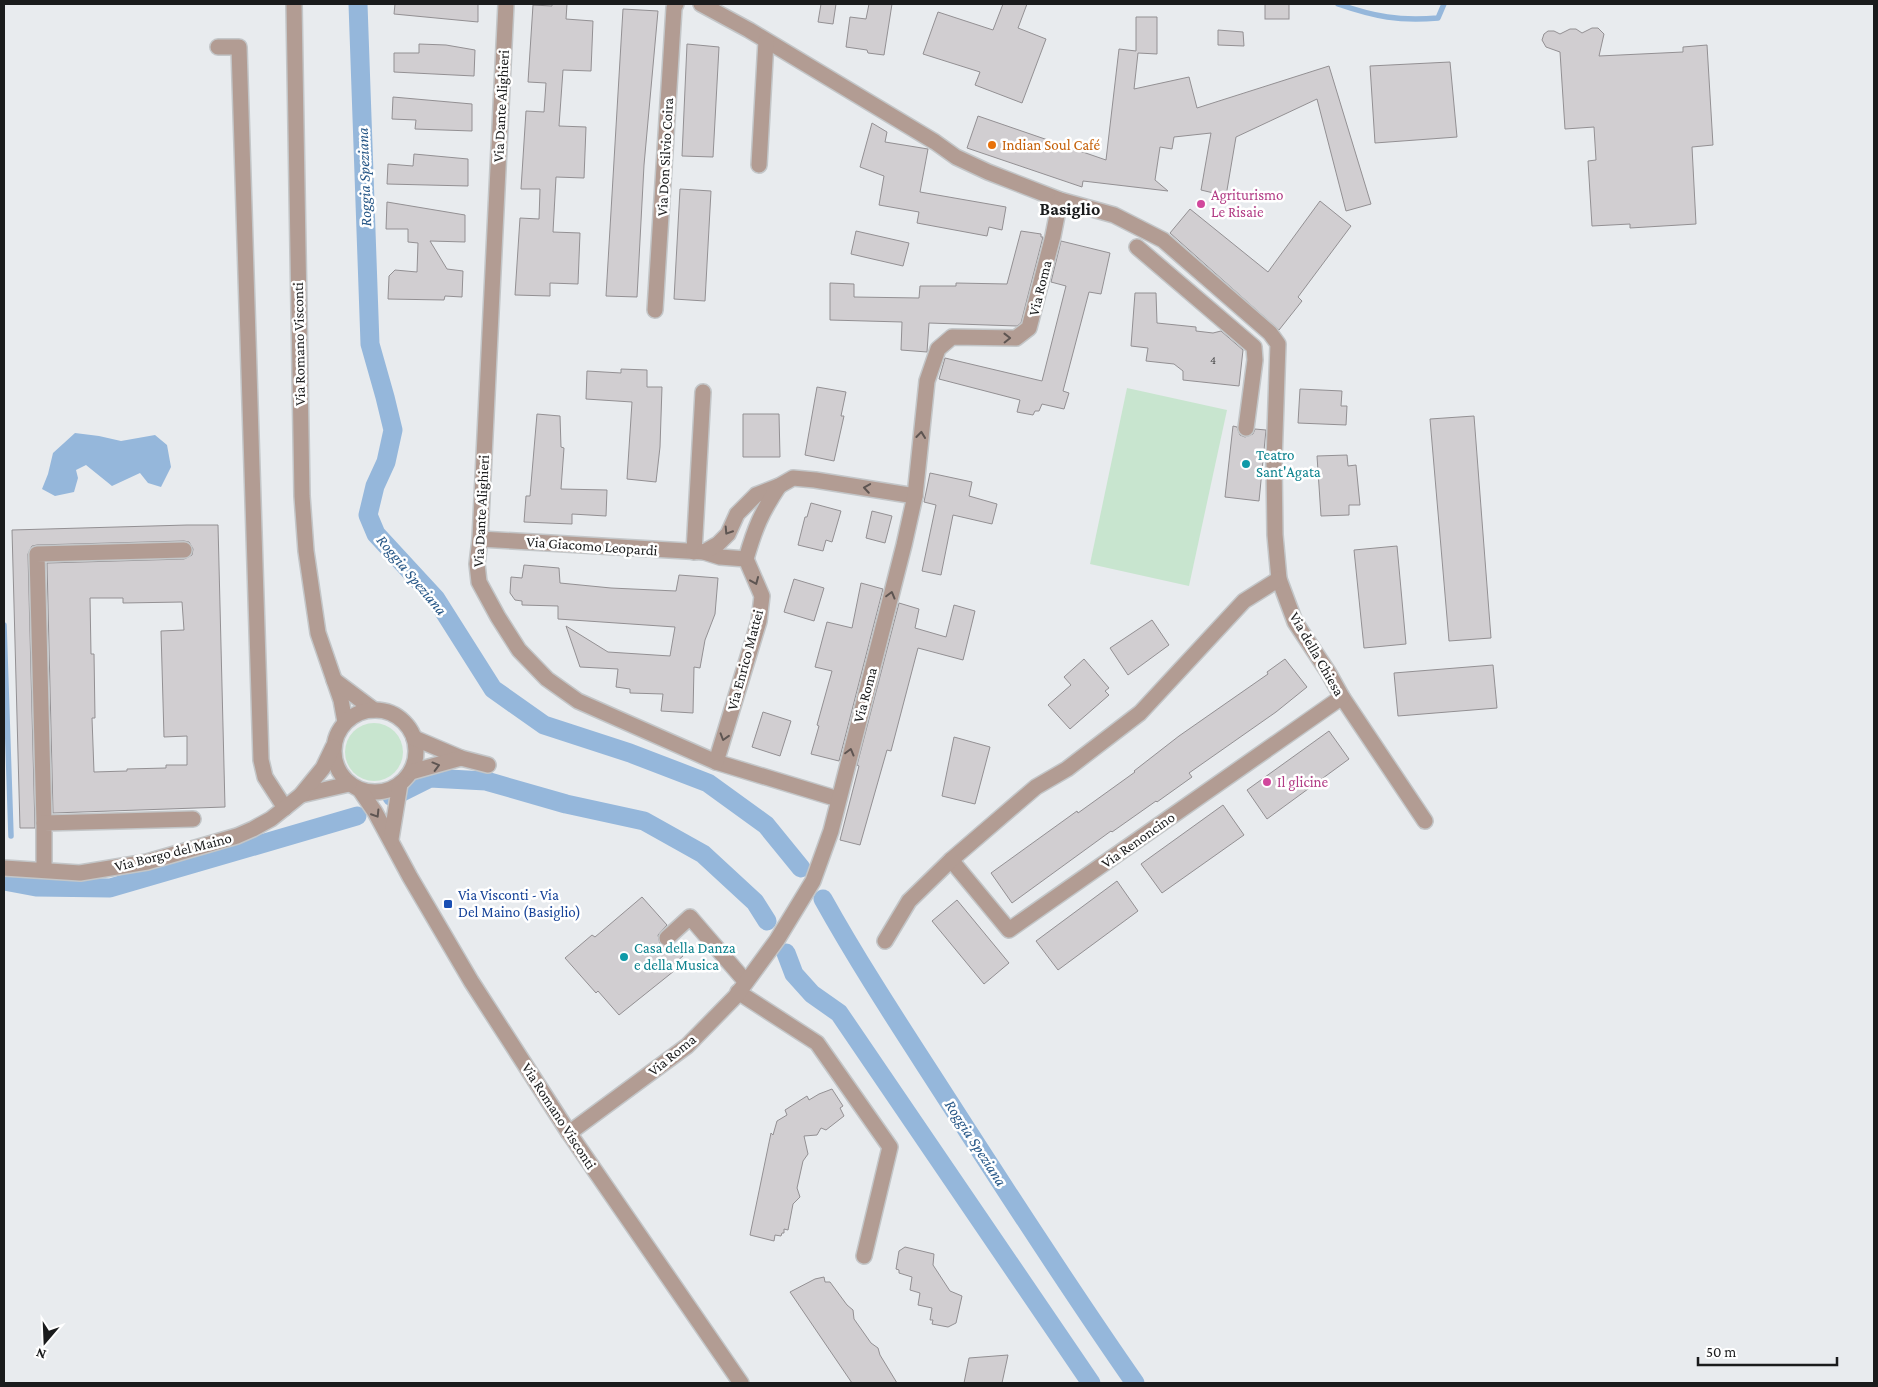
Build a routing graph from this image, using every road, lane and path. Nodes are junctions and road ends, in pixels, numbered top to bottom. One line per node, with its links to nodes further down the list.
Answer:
1 (294, 4): 22 (street, Via Romano Visconti)
2 (506, 4): 17 (street, Via Dante Alighieri)
3 (676, 4): 10 (street, Via Don Silvio Coira)
4 (701, 4): 5 (street)
5 (766, 41): 7 (street); 8 (street)
6 (218, 47): 36 (street)
7 (760, 165)
8 (1060, 200): 11 (street); 16 (street, Via Roma, one-way to 8)
9 (1137, 247): 12 (street)
10 (655, 310)
11 (1278, 344): 12 (street); 21 (street, Via della Chiesa)
12 (1255, 360): 14 (street)
13 (703, 392): 19 (street)
14 (1246, 428)
15 (778, 486): 16 (street, one-way to 15); 19 (street, one-way to 19); 20 (street)
16 (915, 496): 35 (street, Via Roma, one-way to 16)
17 (480, 538): 19 (street, Via Giacomo Leopardi); 29 (street, Via Dante Alighieri)
18 (184, 550): 39 (street)
19 (699, 552): 20 (street)
20 (746, 559): 29 (street, Via Enrico Mattei, one-way to 29)
21 (1279, 579): 23 (street, Via della Chiesa); 41 (street)
22 (334, 680): 24 (street); 25 (street, Via Romano Visconti)
23 (1342, 697): 38 (street, Via della Chiesa); 41 (street, Via Renoncino)
24 (374, 710): 25 (street); 26 (street)
25 (345, 722): 27 (street)
26 (414, 738): 28 (street); 31 (street)
27 (333, 747): 33 (street, Via Romano Visconti); 34 (street, Via Borgo del Maino)
28 (462, 758): 30 (street); 31 (street, one-way to 28)
29 (716, 762): 35 (street, Via Dante Alighieri)
30 (488, 766)
31 (411, 772): 32 (street)
32 (400, 784): 33 (street); 40 (street)
33 (354, 787): 34 (street, Via Borgo del Maino); 40 (street, Via Romano Visconti, one-way to 40)
34 (301, 795): 36 (street, Via Borgo del Maino)
35 (838, 799): 46 (street, Via Roma)
36 (285, 808): 43 (street, Via Borgo del Maino)
37 (193, 819): 39 (street)
38 (1425, 821)
39 (44, 823): 43 (street)
40 (391, 839): 47 (street, Via Romano Visconti)
41 (951, 860): 45 (street)
42 (4, 868): 43 (street, Via Borgo del Maino)
43 (44, 870)
44 (667, 938): 46 (street)
45 (885, 941)
46 (742, 987): 47 (street, Via Roma); 48 (street)
47 (570, 1133): 49 (street, Via Romano Visconti)
48 (864, 1256)
49 (741, 1383)

